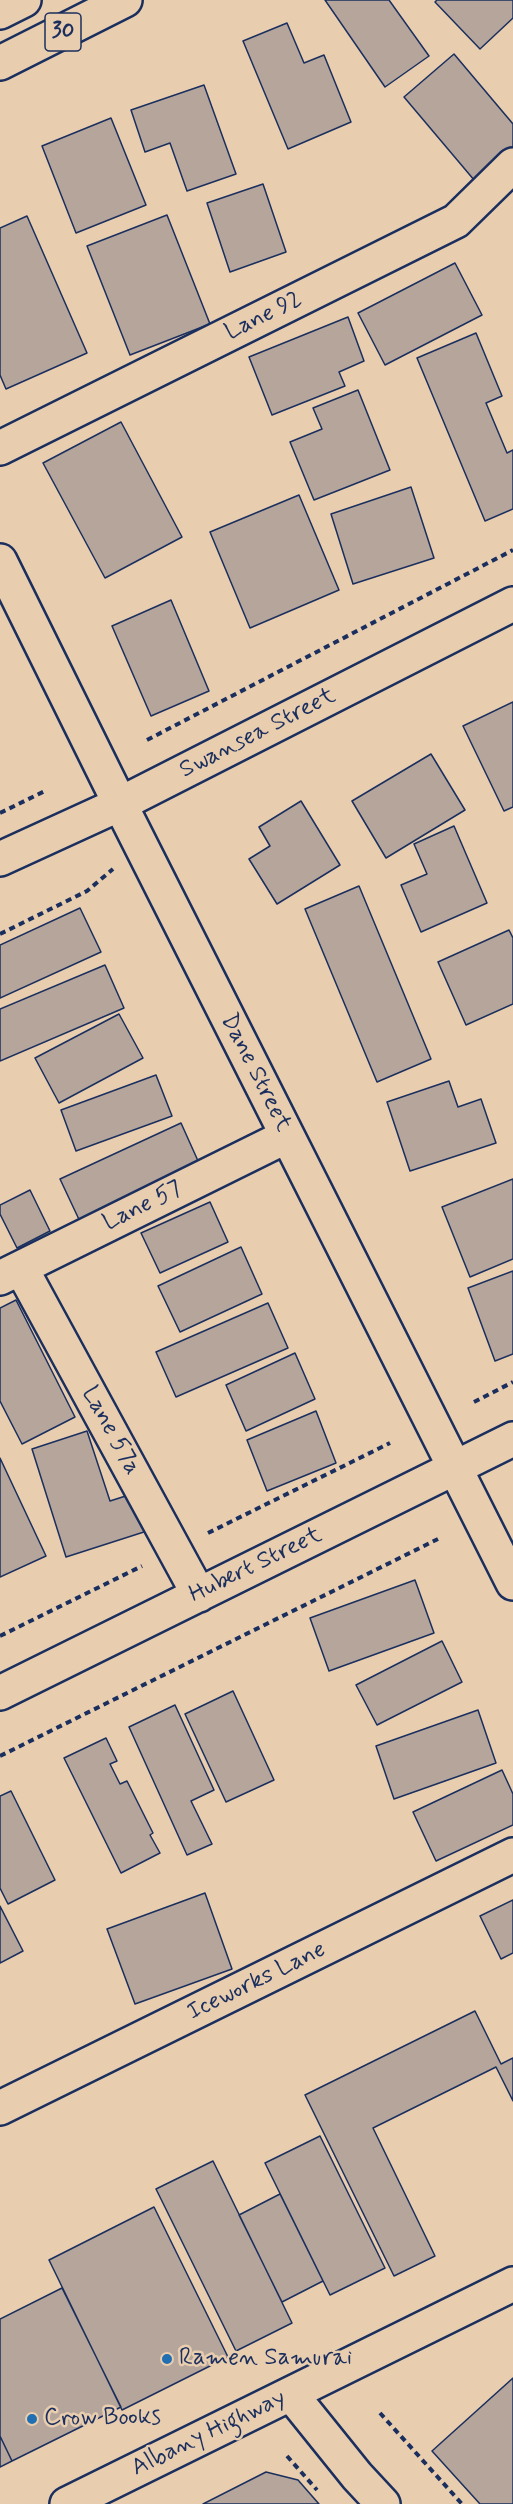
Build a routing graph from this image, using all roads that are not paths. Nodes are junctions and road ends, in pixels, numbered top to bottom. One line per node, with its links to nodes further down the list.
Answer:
1 (24, 0): 3 (main road, 30)
2 (125, 0): 4 (main road, 30)
3 (0, 12)
4 (0, 63)
5 (513, 165): 6 (main road, Lane 92)
6 (0, 448)
7 (0, 561): 9 (main road, Dane Street)
8 (513, 604): 9 (main road, Swansea Street)
9 (120, 804): 10 (main road, Swansea Street); 11 (main road, Dane Street)
10 (0, 859)
11 (287, 1136): 12 (main road, Lane 57); 14 (main road, Dane Street)
12 (10, 1273): 16 (main road, Lane 57a)
13 (513, 1439): 14 (main road, Hubert Street)
14 (454, 1468): 15 (main road, Dane Street); 16 (main road, Hubert Street)
15 (513, 1583)
16 (199, 1595): 17 (main road, Hubert Street)
17 (0, 1693)
18 (513, 1855): 19 (main road, Iceworks Lane)
19 (0, 2108)
20 (513, 2284): 21 (main road, Albany Highway)
21 (291, 2394): 22 (main road, Albany Highway); 23 (main road)
22 (67, 2504)
23 (383, 2504)

